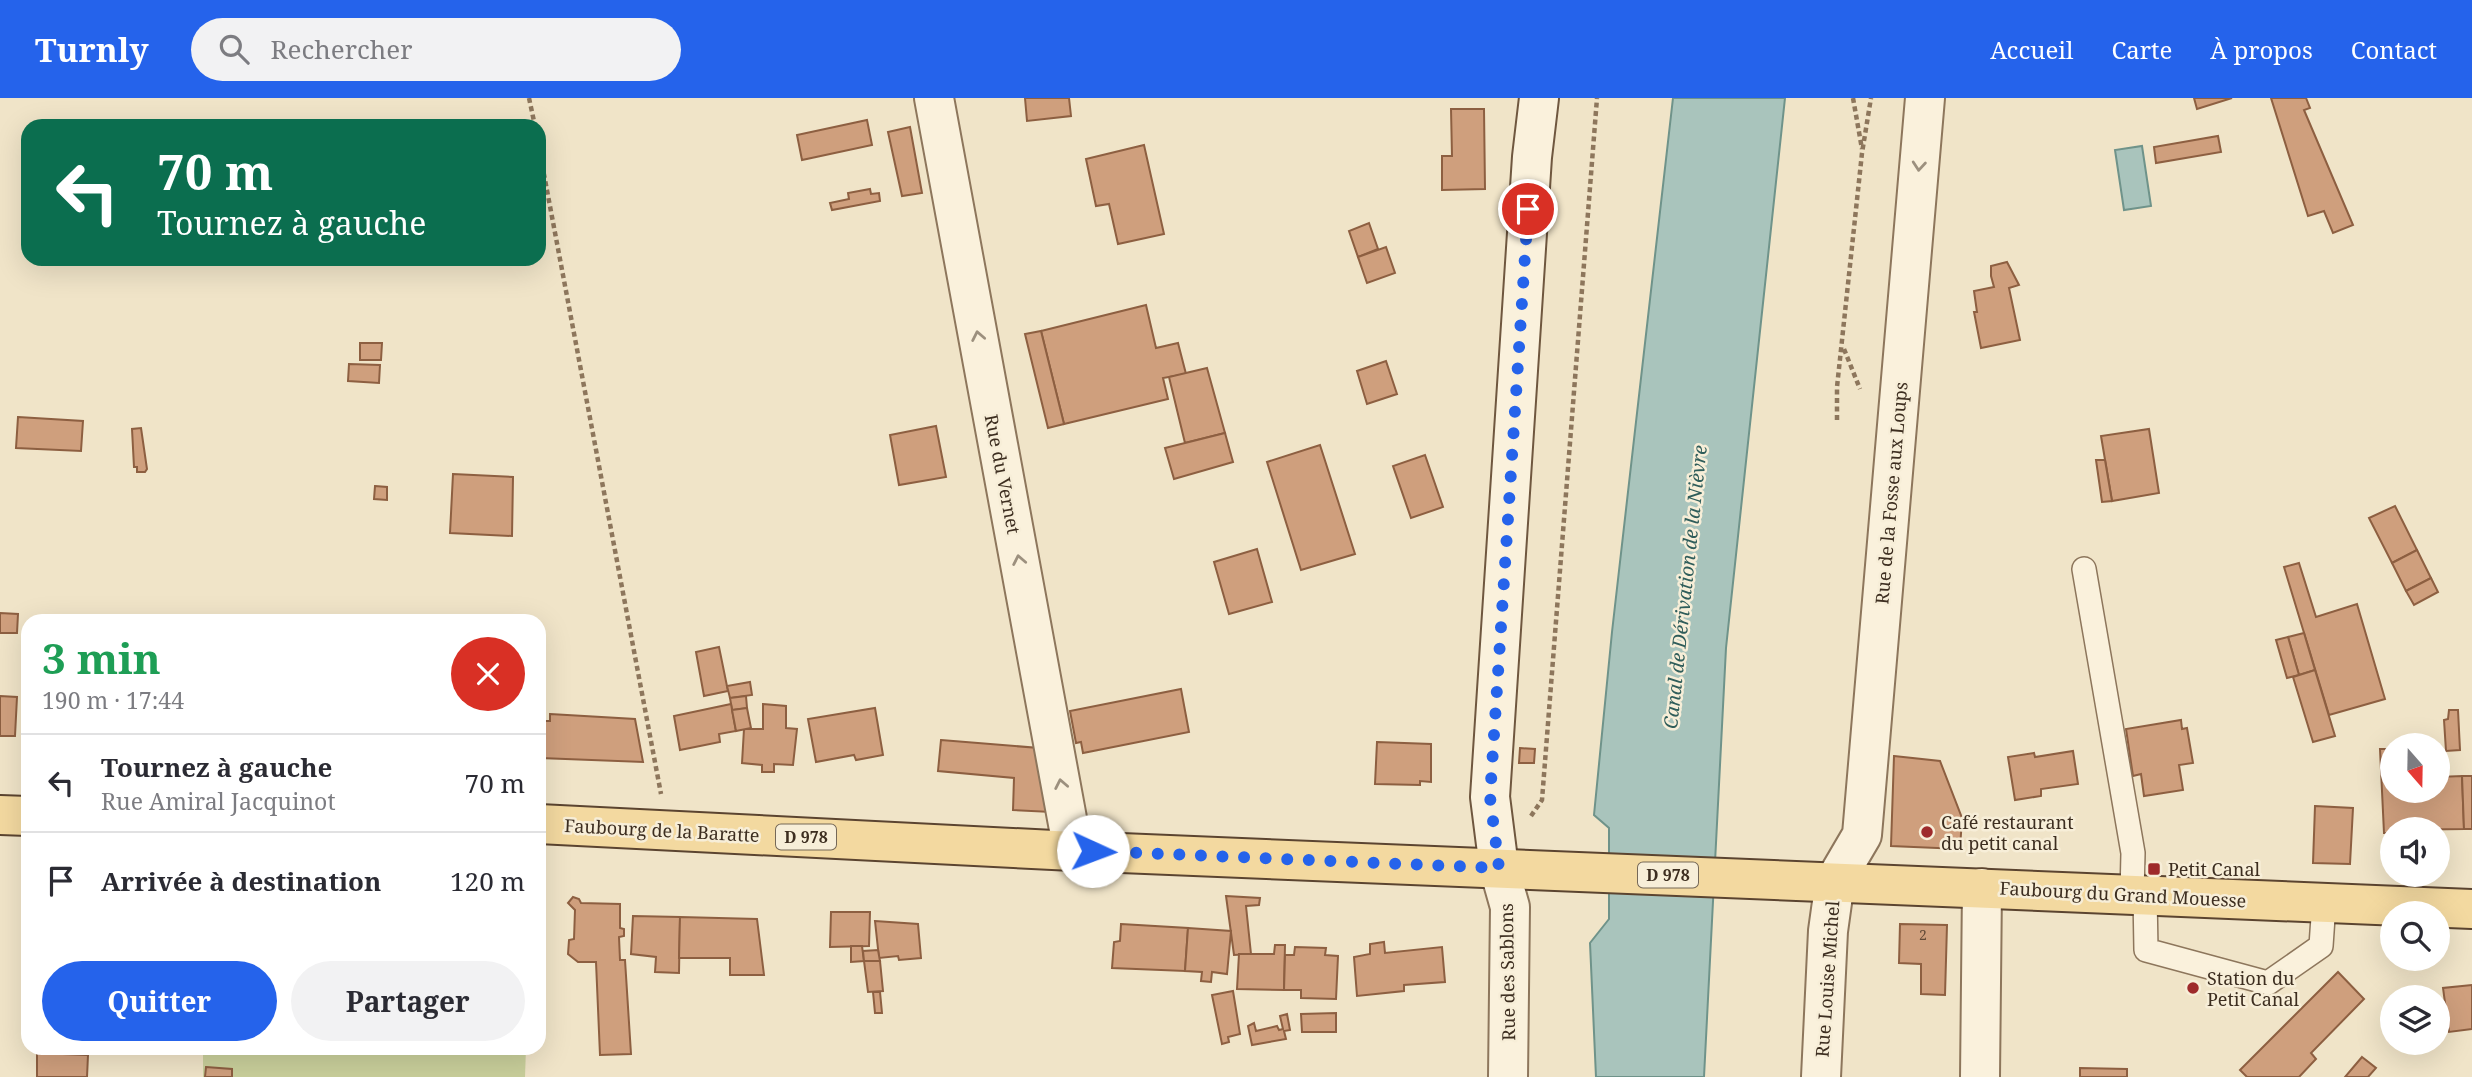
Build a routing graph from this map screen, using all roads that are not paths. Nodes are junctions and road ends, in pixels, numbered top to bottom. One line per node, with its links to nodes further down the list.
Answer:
1 (934, 98): 8 (street, Rue du Vernet, one-way to 1)
2 (1539, 98): 9 (street, Rue des Sablons)
3 (1925, 98): 10 (street, Rue de la Fosse aux Loups, one-way to 10)
4 (2084, 569): 12 (lane)
5 (0, 814): 6 (main road)
6 (21, 816)
7 (546, 824): 8 (main road, Faubourg de la Baratte / D 978)
8 (1073, 851): 9 (main road, Faubourg de la Baratte / D 978)
9 (1499, 868): 10 (main road, Faubourg du Grand Mouesse / D 978); 15 (street, Rue des Sablons)
10 (1835, 881): 11 (main road, Faubourg du Grand Mouesse / D 978); 16 (street, Rue Louise Michel)
11 (1982, 888): 12 (main road, Faubourg du Grand Mouesse / D 978); 17 (street)
12 (2139, 895): 13 (main road, Faubourg du Grand Mouesse / D 978); 13 (lane)
13 (2324, 903): 14 (main road, Faubourg du Grand Mouesse / D 978)
14 (2472, 909)
15 (1508, 1077)
16 (1821, 1077)
17 (1980, 1077)

